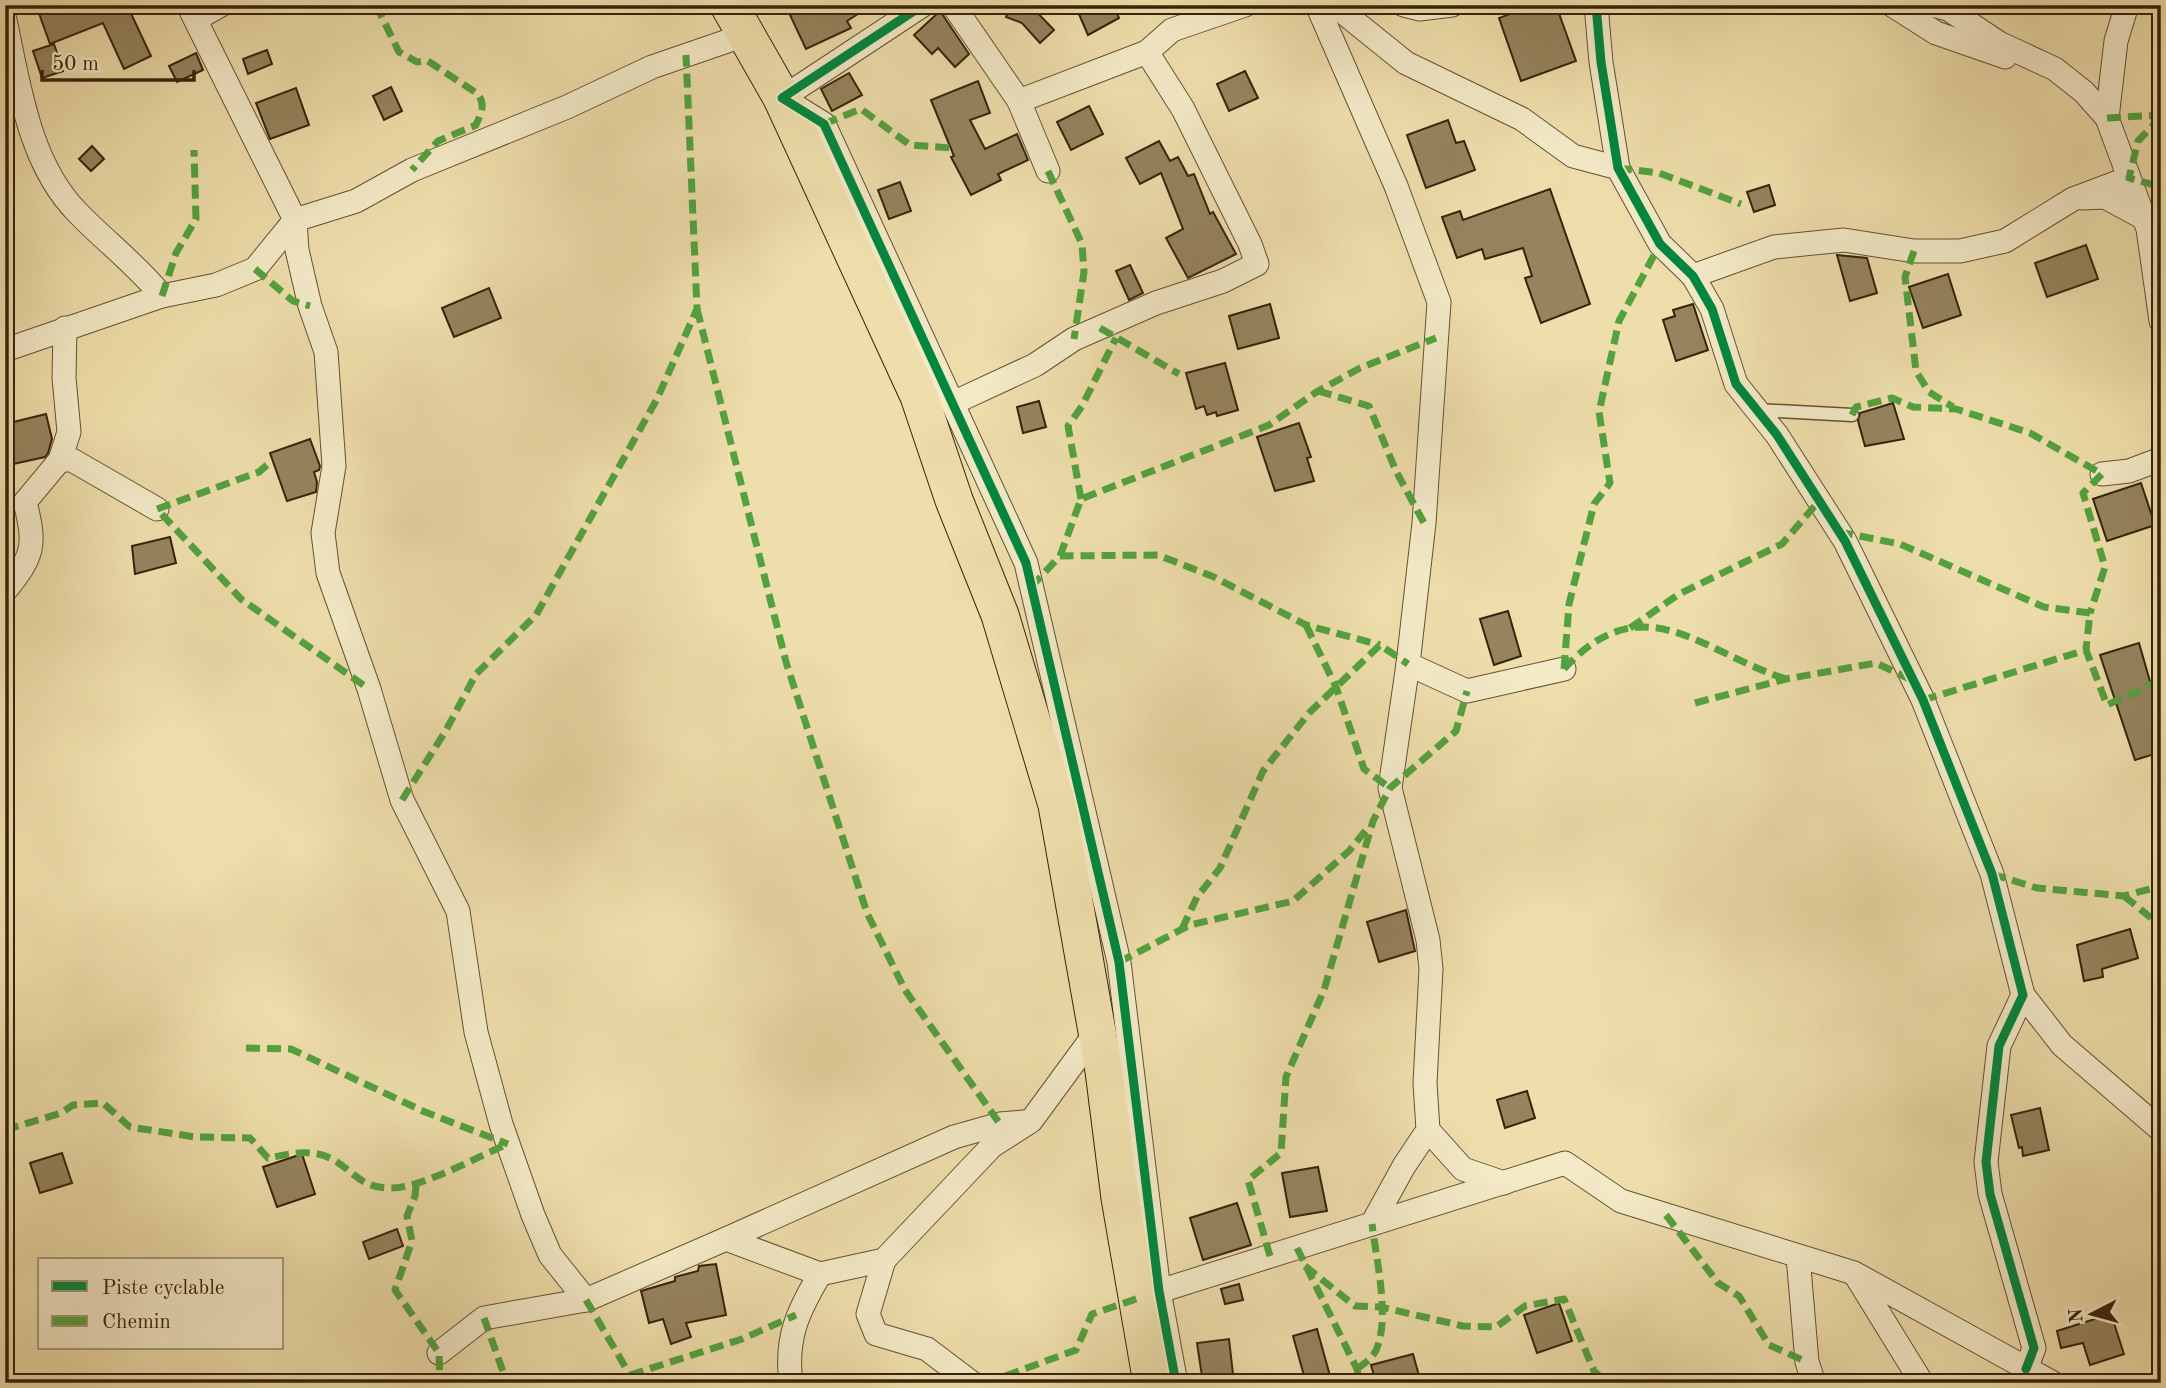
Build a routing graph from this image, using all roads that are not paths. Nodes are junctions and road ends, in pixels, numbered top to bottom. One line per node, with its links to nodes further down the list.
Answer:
1 (221, 5): 13 (street)
2 (923, 5): 17 (street)
3 (953, 5): 18 (street)
4 (1245, 5): 16 (street)
5 (1317, 5): 39 (street)
6 (1334, 5): 20 (street)
7 (1404, 5): 8 (street)
8 (1452, 5)
9 (1596, 5): 20 (street)
10 (1892, 5): 19 (street)
11 (1932, 5): 19 (street)
12 (2127, 5): 19 (street)
13 (192, 12): 25 (street)
14 (5, 19): 27 (street)
15 (737, 20): 17 (main road); 25 (street)
16 (1147, 52): 18 (street); 31 (street)
17 (782, 98): 31 (street); 42 (main road)
18 (1018, 101): 21 (street)
19 (2106, 118): 22 (street)
20 (1618, 168): 26 (street)
21 (1048, 171)
22 (2129, 178): 23 (street); 24 (street)
23 (2073, 198): 24 (street); 26 (street)
24 (2144, 218): 28 (street)
25 (295, 220): 27 (street); 54 (street)
26 (1693, 275): 32 (street)
27 (162, 296): 29 (street)
28 (2161, 321)
29 (65, 328): 30 (street); 35 (street)
30 (5, 350)
31 (953, 403): 53 (street)
32 (1757, 410): 33 (lane); 41 (street)
33 (1852, 415)
34 (2161, 459): 36 (street)
35 (60, 460): 37 (street); 38 (street)
36 (2102, 474)
37 (157, 509)
38 (5, 591)
39 (1408, 664): 40 (street); 44 (street)
40 (1564, 668)
41 (2022, 995): 45 (street); 56 (street)
42 (1097, 1031): 43 (street); 53 (main road)
43 (1031, 1121): 48 (street); 50 (street)
44 (1428, 1130): 46 (street); 47 (street)
45 (2161, 1130)
46 (1504, 1182): 47 (street); 49 (street)
47 (1372, 1224): 53 (street)
48 (726, 1238): 52 (street); 54 (street)
49 (1797, 1256): 51 (street); 61 (street)
50 (884, 1260): 52 (street); 58 (street)
51 (1854, 1273): 56 (street); 62 (street)
52 (820, 1274): 57 (street)
53 (1149, 1295): 59 (main road); 60 (street)
54 (586, 1300): 55 (street)
55 (439, 1353)
56 (2026, 1369): 63 (street)
57 (791, 1383)
58 (972, 1383)
59 (1152, 1383)
60 (1176, 1383)
61 (1814, 1383)
62 (1922, 1383)
63 (2053, 1383)

